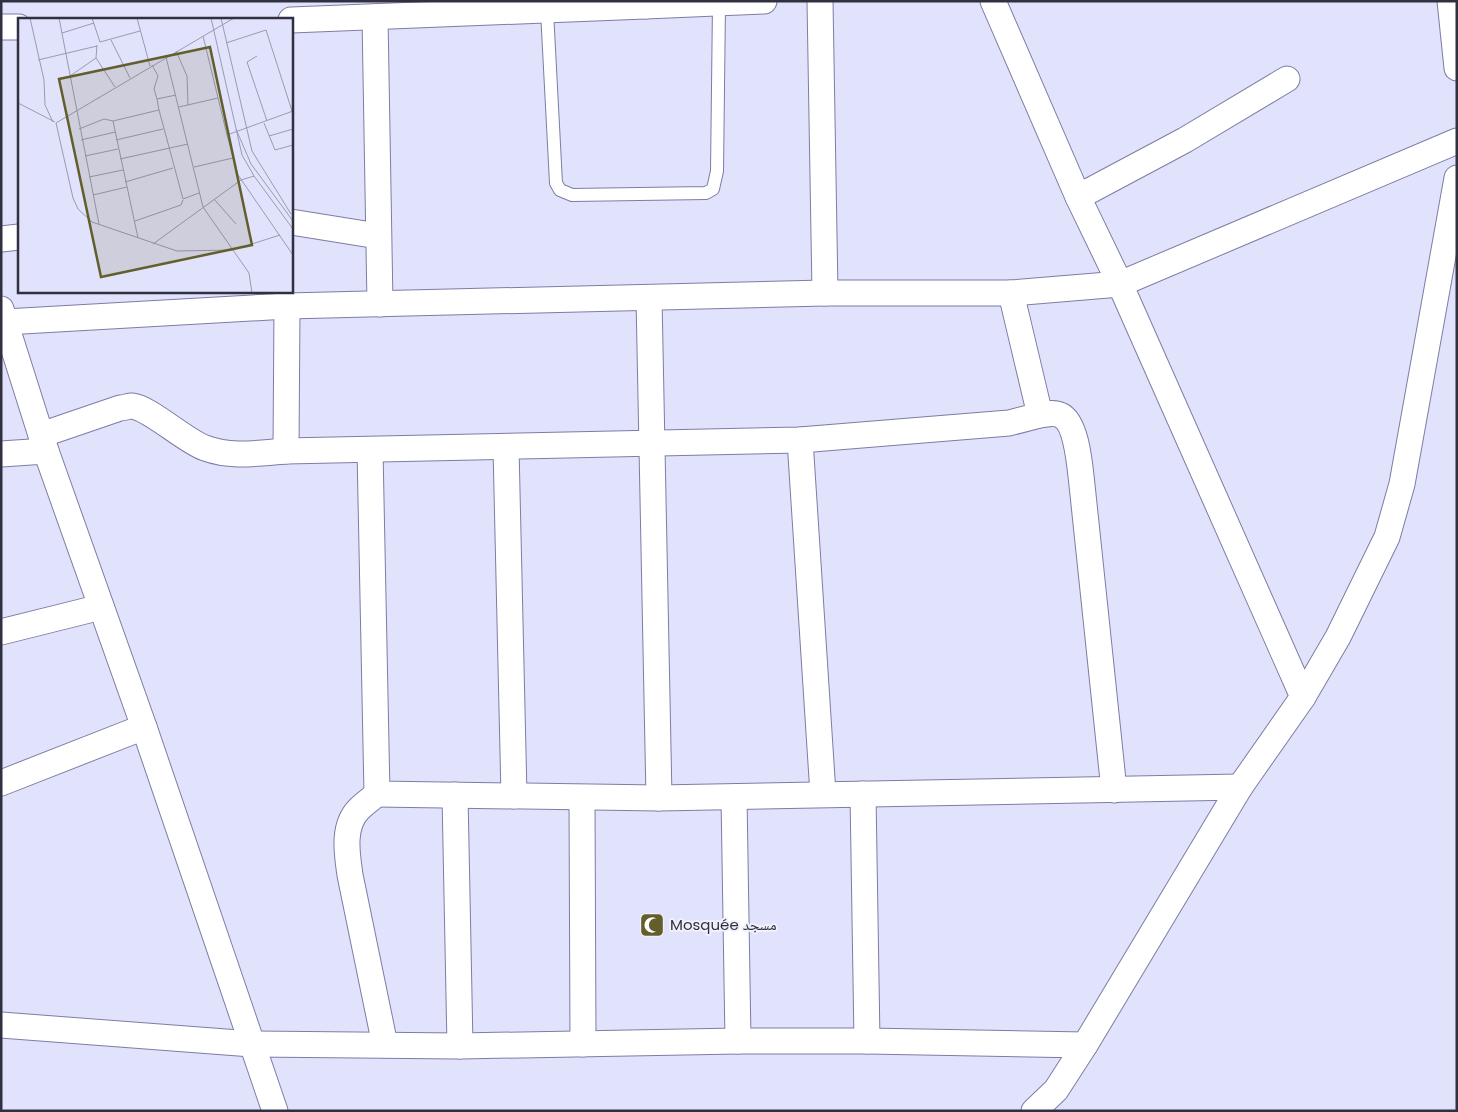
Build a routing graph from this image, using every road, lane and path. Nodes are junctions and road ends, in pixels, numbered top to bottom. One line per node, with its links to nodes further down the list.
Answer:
1 (764, 1): 6 (street)
2 (820, 1): 22 (street)
3 (993, 1): 16 (street)
4 (1450, 1): 12 (street)
5 (645, 4): 6 (street); 7 (street)
6 (719, 4): 7 (lane)
7 (548, 11): 8 (street)
8 (375, 17): 9 (street); 18 (street)
9 (292, 20)
10 (18, 26): 11 (street)
11 (1, 27)
12 (1457, 68)
13 (1287, 79): 16 (street)
14 (1457, 141): 21 (street)
15 (1457, 178): 38 (street)
16 (1078, 197): 21 (street)
17 (292, 222): 18 (street)
18 (378, 236): 25 (street)
19 (18, 237): 20 (street)
20 (1, 239)
21 (1120, 284): 23 (street); 38 (street)
22 (825, 293): 23 (street); 24 (street)
23 (1011, 293): 28 (street)
24 (649, 298): 25 (street); 31 (street)
25 (380, 304): 26 (street)
26 (287, 306): 27 (street); 34 (street)
27 (3, 316): 30 (street)
28 (1040, 415): 29 (street); 42 (street)
29 (800, 440): 31 (street); 44 (street)
30 (44, 443): 34 (street); 35 (street); 36 (street)
31 (652, 444): 32 (street); 50 (street)
32 (506, 447): 33 (street); 47 (street)
33 (370, 450): 34 (street); 43 (street)
34 (286, 451)
35 (1, 454)
36 (101, 607): 37 (street); 39 (street)
37 (1, 632)
38 (1303, 697): 41 (street)
39 (144, 727): 40 (street); 54 (street)
40 (1, 783)
41 (1240, 787): 42 (street); 57 (street)
42 (1114, 790): 45 (street)
43 (378, 794): 46 (street); 56 (street)
44 (823, 794): 45 (street); 48 (street)
45 (863, 794): 53 (street)
46 (454, 795): 47 (street); 58 (street)
47 (514, 796): 49 (street)
48 (734, 797): 50 (street); 52 (street)
49 (582, 798): 50 (street); 55 (street)
50 (659, 798)
51 (1, 1025): 54 (street)
52 (738, 1041): 53 (street); 55 (street)
53 (867, 1041): 57 (street)
54 (252, 1044): 56 (street); 59 (street)
55 (583, 1044): 58 (street)
56 (385, 1045): 58 (street)
57 (1085, 1045): 60 (street)
58 (460, 1046)
59 (275, 1111)
60 (1034, 1111)

